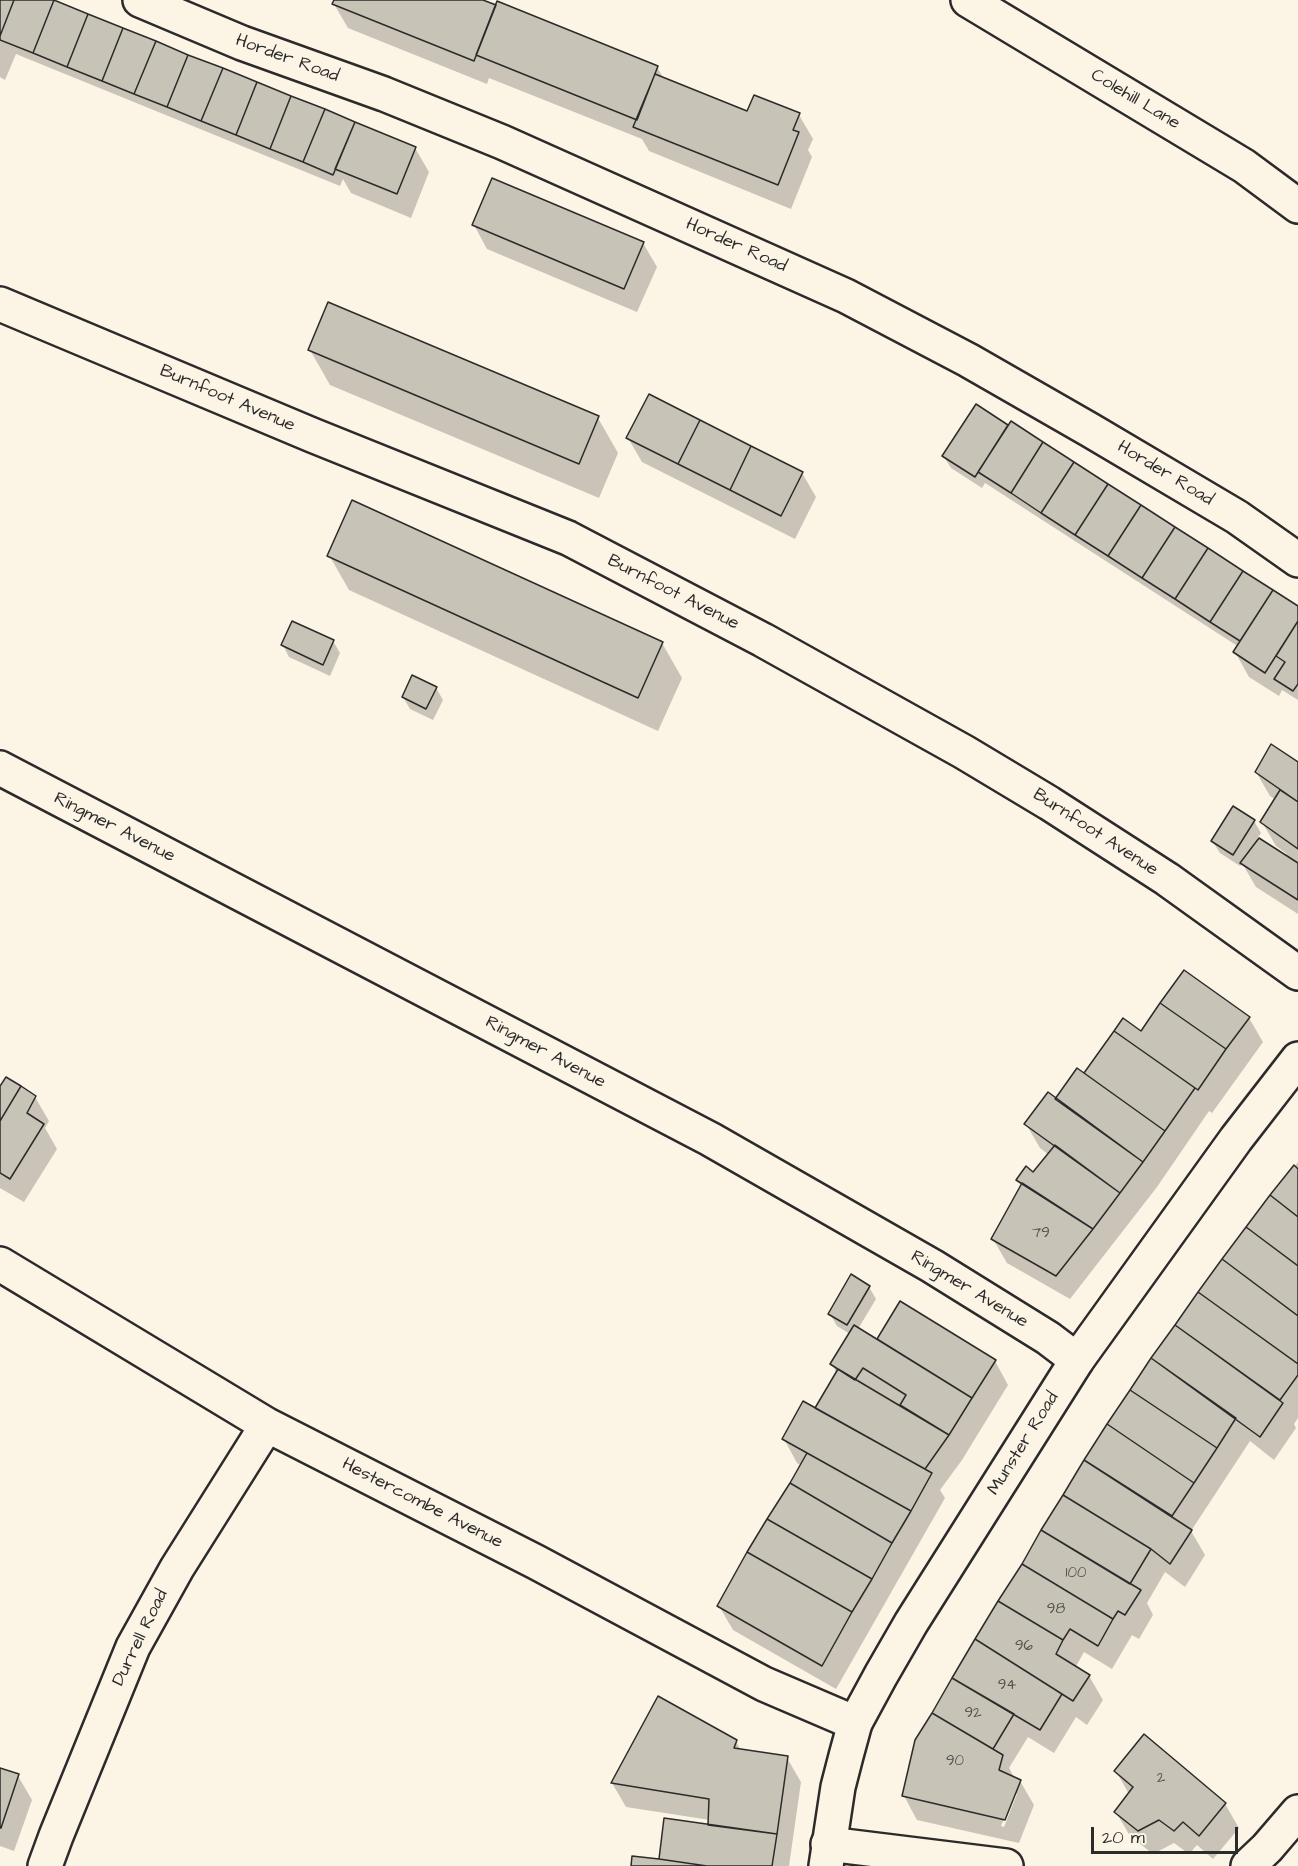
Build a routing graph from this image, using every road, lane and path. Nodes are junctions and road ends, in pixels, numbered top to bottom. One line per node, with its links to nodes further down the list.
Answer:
1 (140, 0): 5 (street, Horder Road)
2 (968, 0): 3 (street, Colehill Lane)
3 (1298, 206)
4 (0, 304): 7 (street, Burnfoot Avenue)
5 (1298, 560)
6 (0, 768): 10 (street, Ringmer Avenue)
7 (1298, 973)
8 (1298, 1059): 10 (street, Munster Road)
9 (0, 1264): 11 (street, Hestercombe Avenue)
10 (1077, 1360): 12 (street, Munster Road)
11 (267, 1425): 12 (street, Hestercombe Avenue); 15 (street, Durrell Road)
12 (855, 1723): 14 (street, Munster Road)
13 (1298, 1812): 17 (street)
14 (827, 1855): 16 (street)
15 (45, 1866)
16 (1006, 1866)
17 (1248, 1866)

